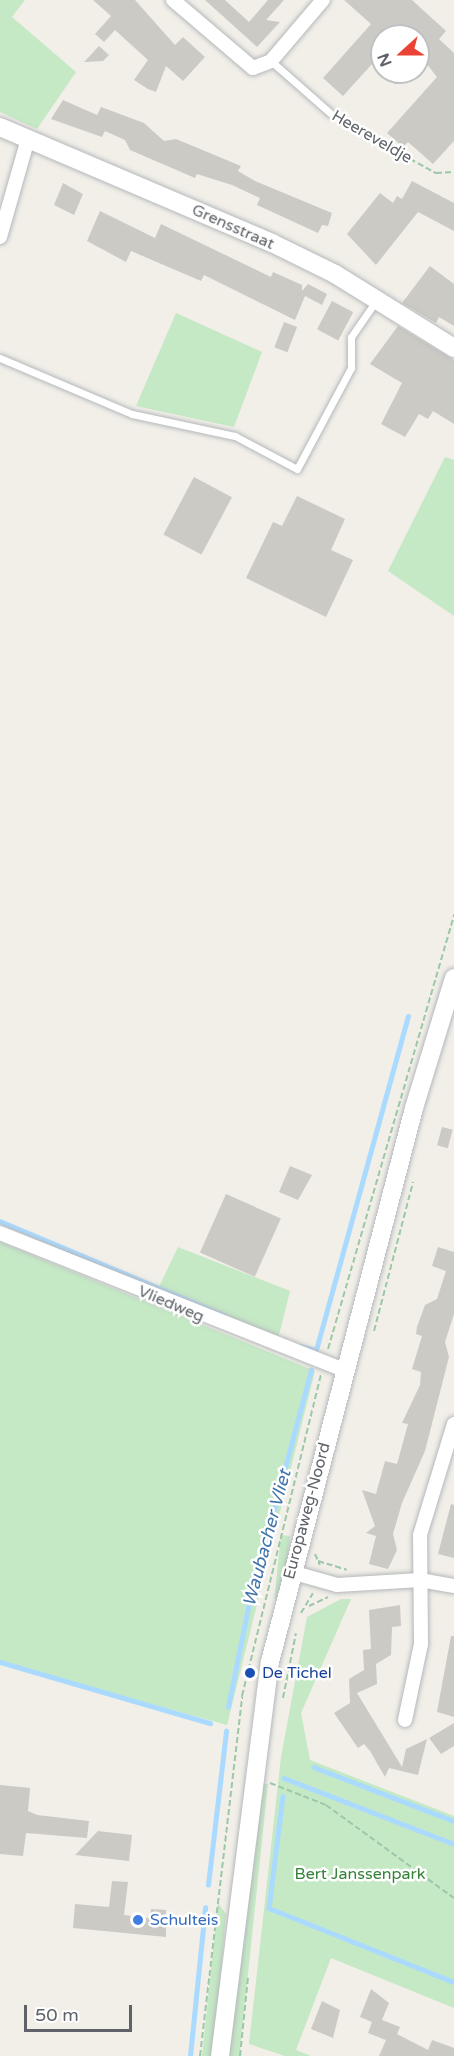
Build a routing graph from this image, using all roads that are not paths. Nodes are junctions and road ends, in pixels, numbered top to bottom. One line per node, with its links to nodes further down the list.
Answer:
1 (173, 0): 3 (street)
2 (323, 0): 3 (street)
3 (271, 61): 4 (lane, Heereveldje)
4 (330, 113)
5 (0, 127): 6 (street, Grensstraat)
6 (28, 139): 7 (street); 8 (street, Grensstraat)
7 (0, 237)
8 (376, 301): 9 (street, Grensstraat); 10 (lane)
9 (454, 348)
10 (0, 358)
11 (454, 978): 13 (street, Europaweg-Noord)
12 (0, 1233): 13 (street, Vliedweg)
13 (344, 1370): 15 (street, Europaweg-Noord)
14 (453, 1432): 16 (street)
15 (291, 1572): 16 (street); 19 (street, Europaweg-Noord)
16 (420, 1580): 17 (street); 18 (street)
17 (454, 1586)
18 (405, 1720)
19 (220, 2056)

